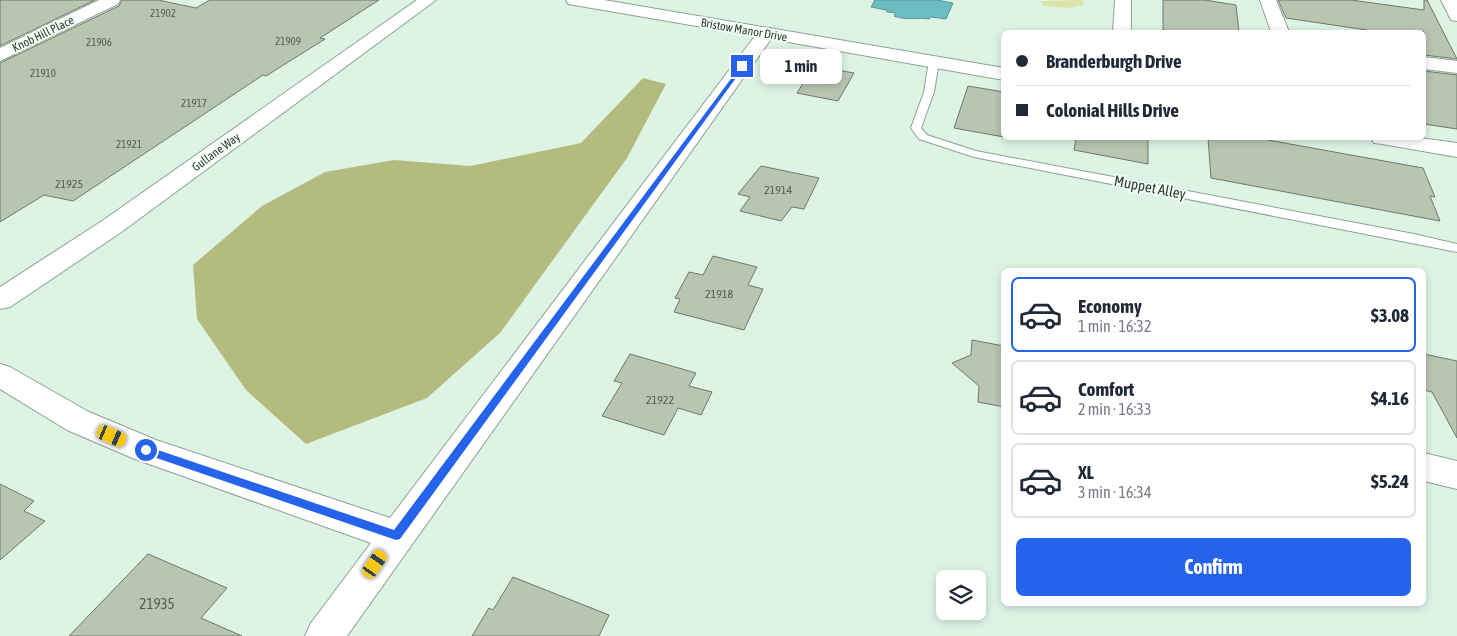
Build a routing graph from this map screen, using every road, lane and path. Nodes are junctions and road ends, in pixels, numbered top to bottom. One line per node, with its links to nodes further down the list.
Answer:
1 (112, 0): 12 (street, Knob Hill Place)
2 (428, 0): 20 (street, Gullane Way)
3 (574, 0): 7 (street, Bristow Manor Drive)
4 (1124, 0): 9 (street)
5 (1268, 0): 10 (street)
6 (1448, 1): 8 (street)
7 (604, 2): 11 (street, Bristow Manor Drive)
8 (1457, 16)
9 (1122, 30)
10 (1279, 30)
11 (766, 34): 13 (street, Bristow Manor Drive); 24 (street)
12 (0, 55)
13 (934, 62): 16 (street, Bristow Manor Drive); 19 (lane, Muppet Alley)
14 (1426, 63): 15 (street)
15 (1457, 68)
16 (1001, 73)
17 (1394, 140): 18 (street)
18 (1457, 150)
19 (1457, 248)
20 (0, 300)
21 (0, 375): 24 (street)
22 (1426, 468): 23 (street)
23 (1457, 476)
24 (396, 536): 25 (street)
25 (324, 636)

